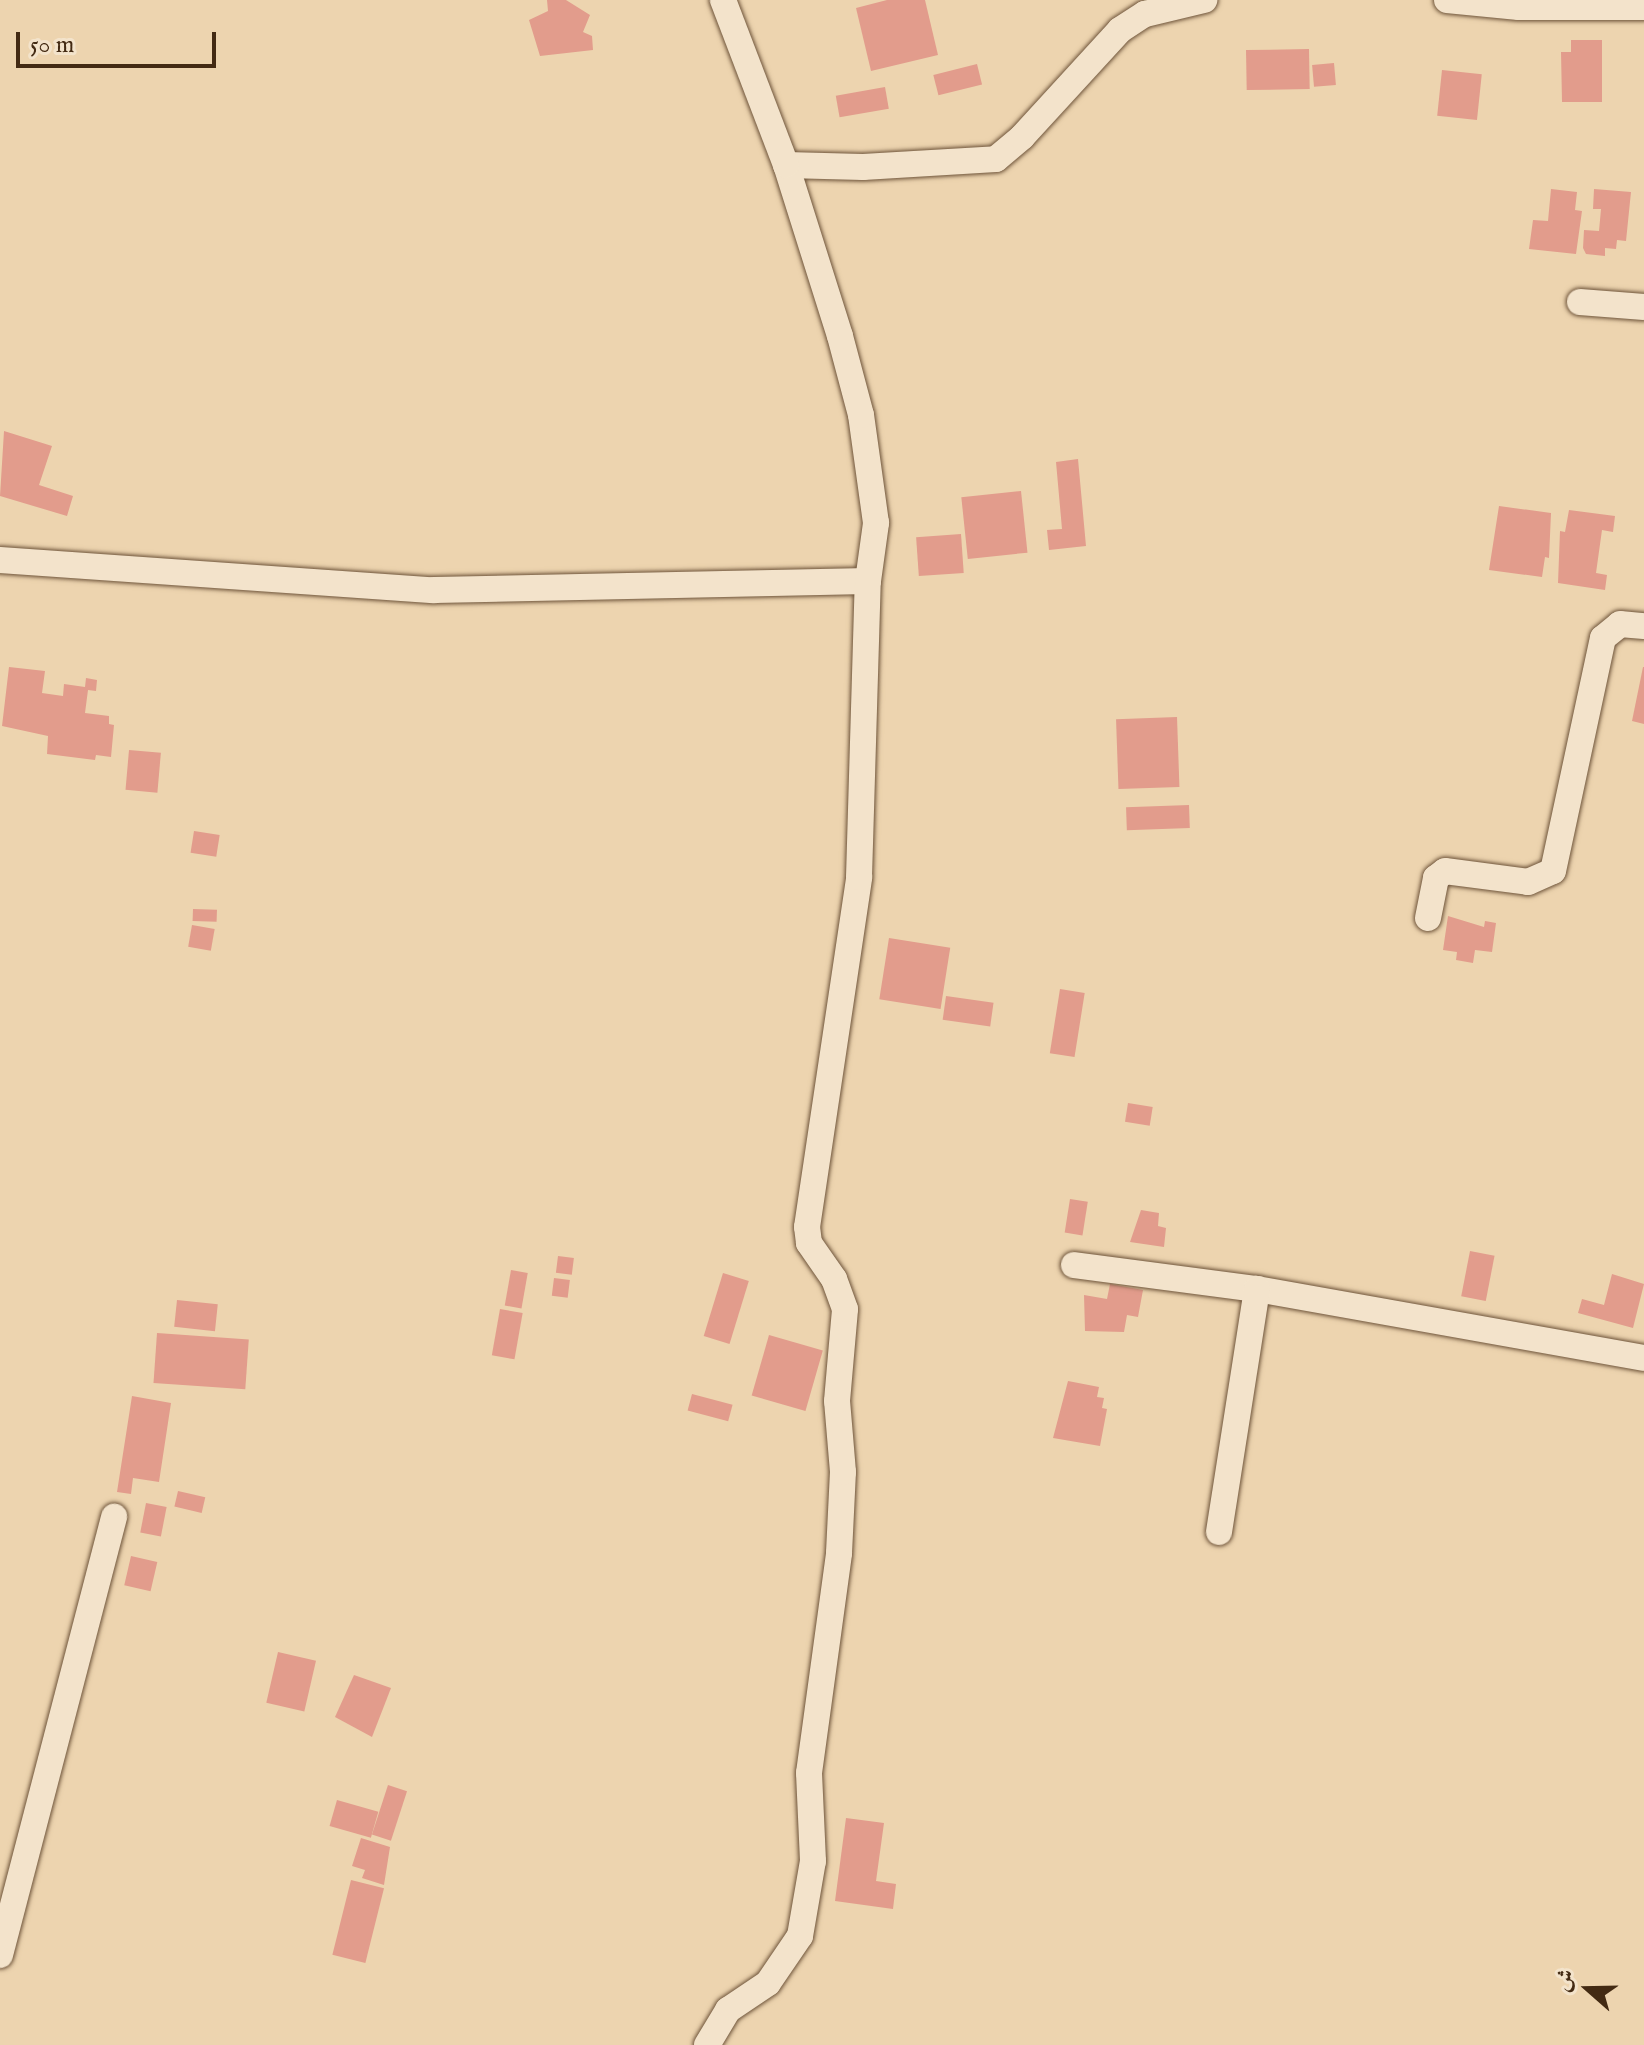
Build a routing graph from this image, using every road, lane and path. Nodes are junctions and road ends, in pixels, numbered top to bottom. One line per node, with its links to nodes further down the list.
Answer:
1 (723, 0): 5 (street)
2 (1204, 0): 5 (street)
3 (1447, 0): 4 (street)
4 (1644, 7)
5 (786, 165): 9 (street)
6 (1580, 302): 7 (street)
7 (1644, 307)
8 (0, 560): 9 (street)
9 (868, 581): 18 (street)
10 (1644, 626): 11 (street)
11 (1428, 918)
12 (1074, 1265): 13 (street)
13 (1257, 1289): 14 (street); 16 (street)
14 (1644, 1358)
15 (114, 1517): 17 (street)
16 (1219, 1532)
17 (0, 1955)
18 (707, 2045)

